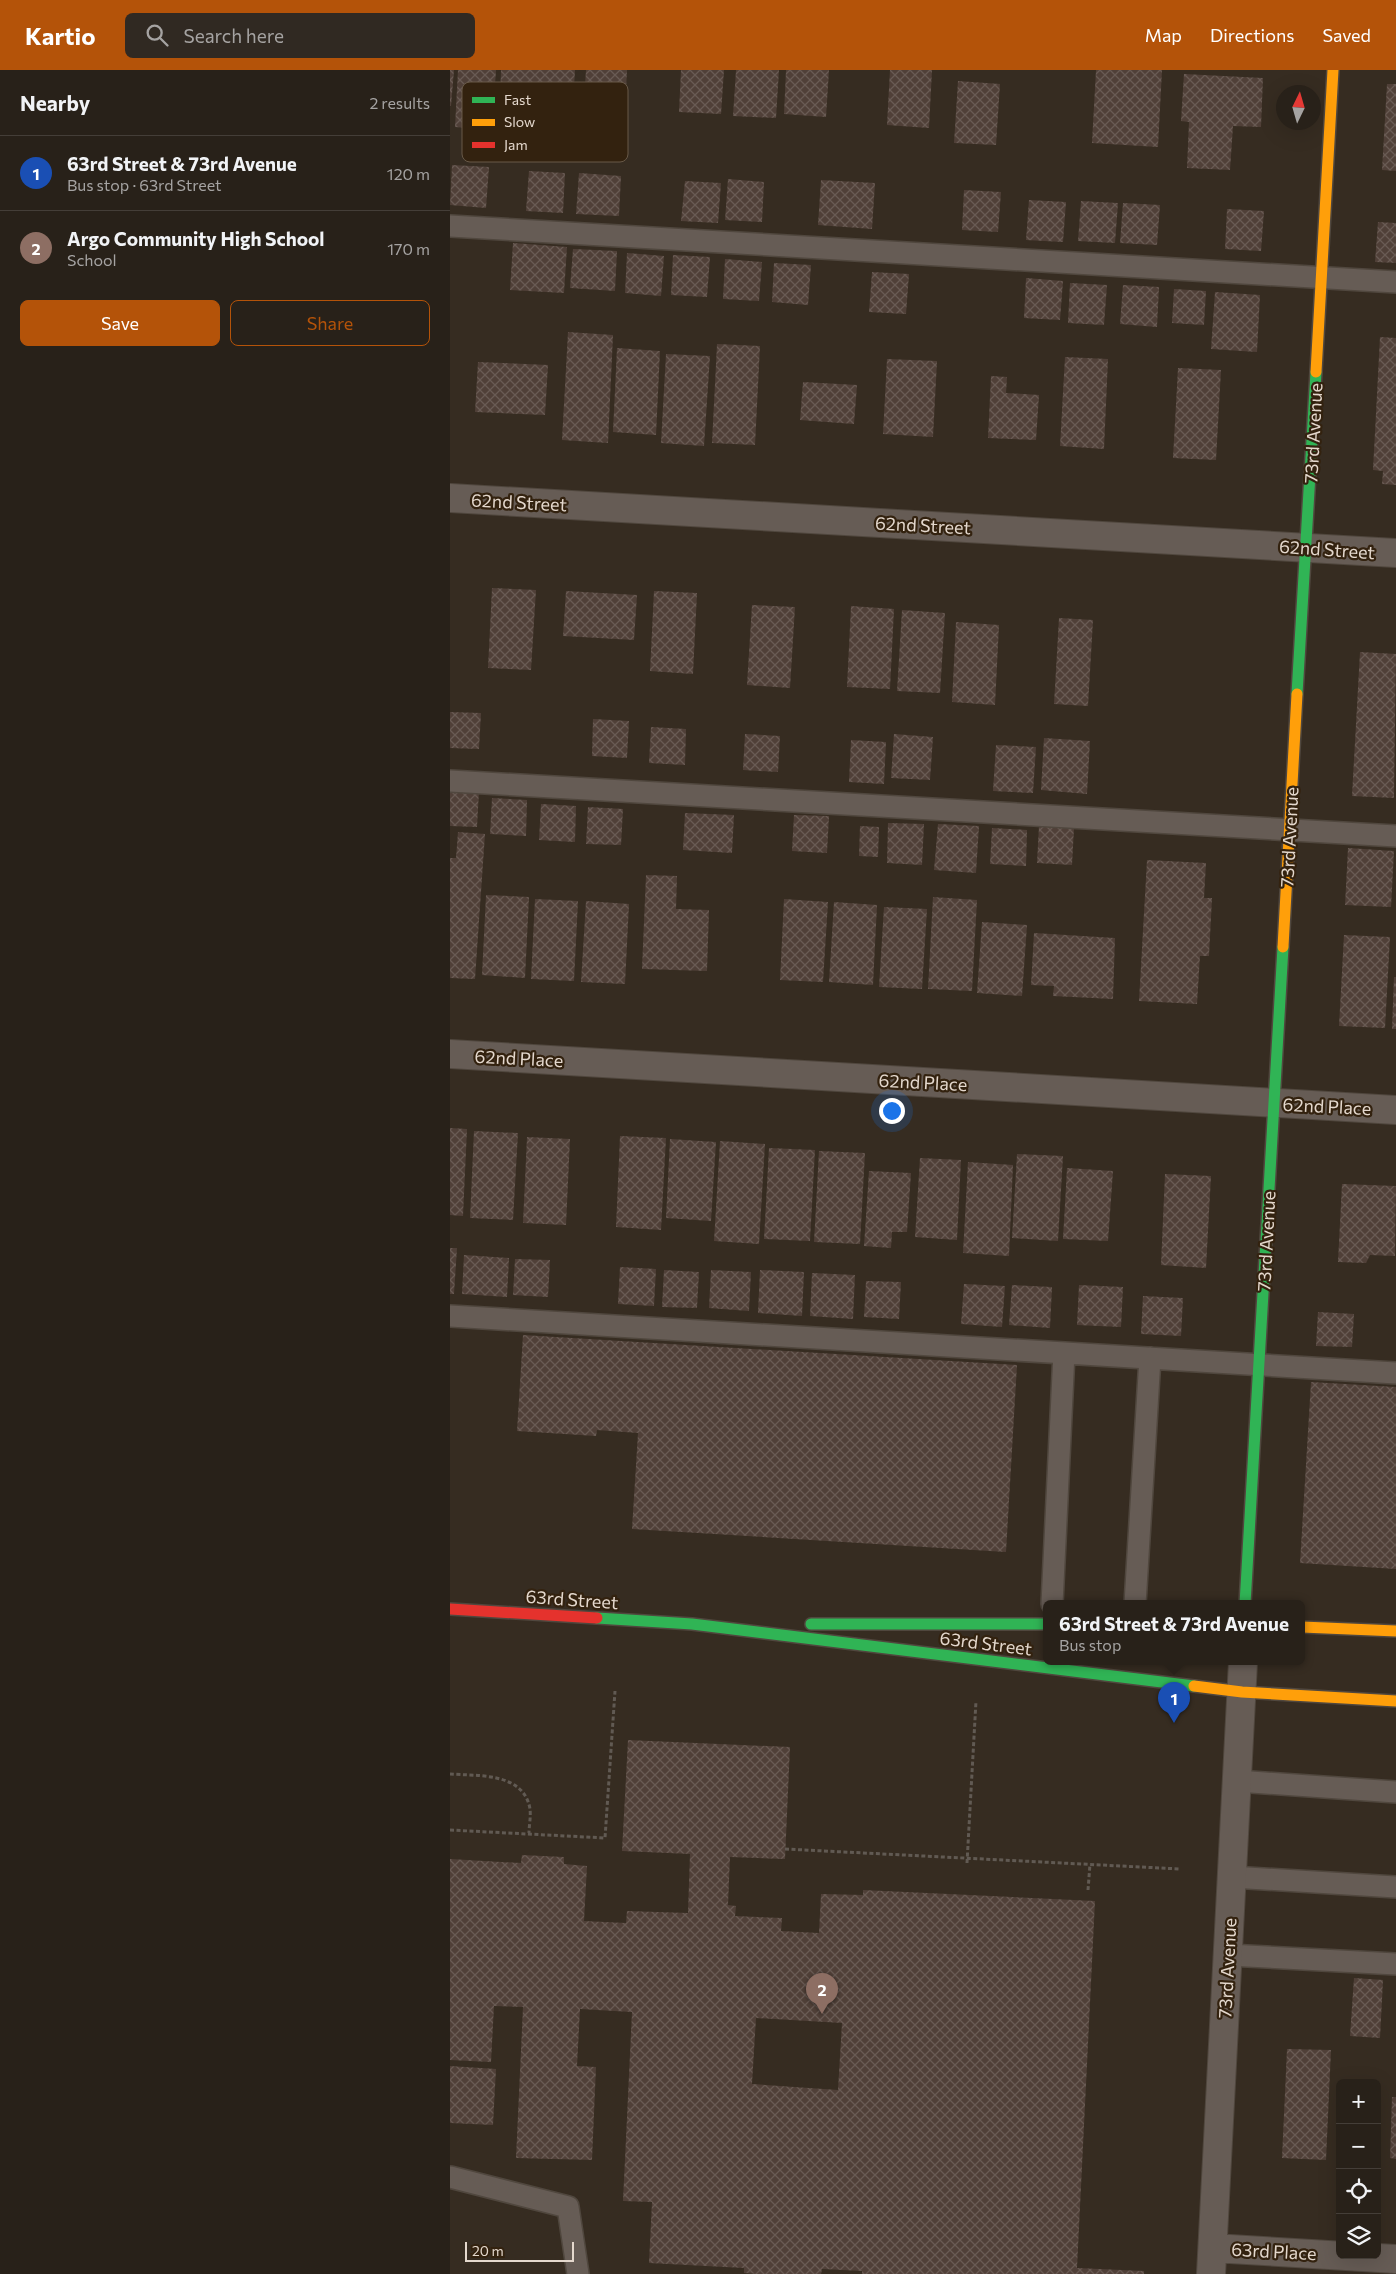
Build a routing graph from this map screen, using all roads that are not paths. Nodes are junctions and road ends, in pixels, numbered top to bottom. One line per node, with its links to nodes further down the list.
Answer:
1 (1334, 70): 3 (street, 73rd Avenue)
2 (450, 226): 3 (lane)
3 (1321, 278): 4 (lane); 6 (street, 73rd Avenue)
4 (1396, 282)
5 (450, 498): 6 (street, 62nd Street)
6 (1306, 548): 7 (street, 62nd Street); 9 (street, 73rd Avenue)
7 (1396, 553)
8 (450, 781): 9 (lane)
9 (1290, 830): 10 (lane); 12 (street, 73rd Avenue)
10 (1396, 836)
11 (450, 1054): 12 (street, 62nd Place)
12 (1274, 1103): 13 (street, 62nd Place); 17 (street, 73rd Avenue)
13 (1396, 1110)
14 (450, 1316): 15 (lane)
15 (1064, 1353): 16 (lane); 19 (lane)
16 (1150, 1358): 17 (lane); 20 (lane)
17 (1259, 1364): 18 (lane); 21 (street, 73rd Avenue)
18 (1396, 1373)
19 (1052, 1600)
20 (1135, 1600)
21 (1246, 1600)
22 (450, 1609): 23 (street, 63rd Street)
23 (692, 1624): 24 (street, 63rd Street); 28 (street, 63rd Street)
24 (1043, 1624)
25 (1305, 1627): 26 (street)
26 (1396, 1631)
27 (1243, 1665): 28 (street, 73rd Avenue)
28 (1242, 1692): 29 (street, 63rd Street); 30 (street, 73rd Avenue)
29 (1396, 1701)
30 (1237, 1781): 31 (lane); 32 (street, 73rd Avenue)
31 (1396, 1792)
32 (1232, 1878): 33 (lane); 34 (street, 73rd Avenue)
33 (1396, 1887)
34 (1228, 1955): 35 (lane); 38 (street, 73rd Avenue)
35 (1396, 1964)
36 (450, 2177): 39 (lane)
37 (1396, 2259): 38 (street, 63rd Place)
38 (1212, 2261)
39 (578, 2274)

